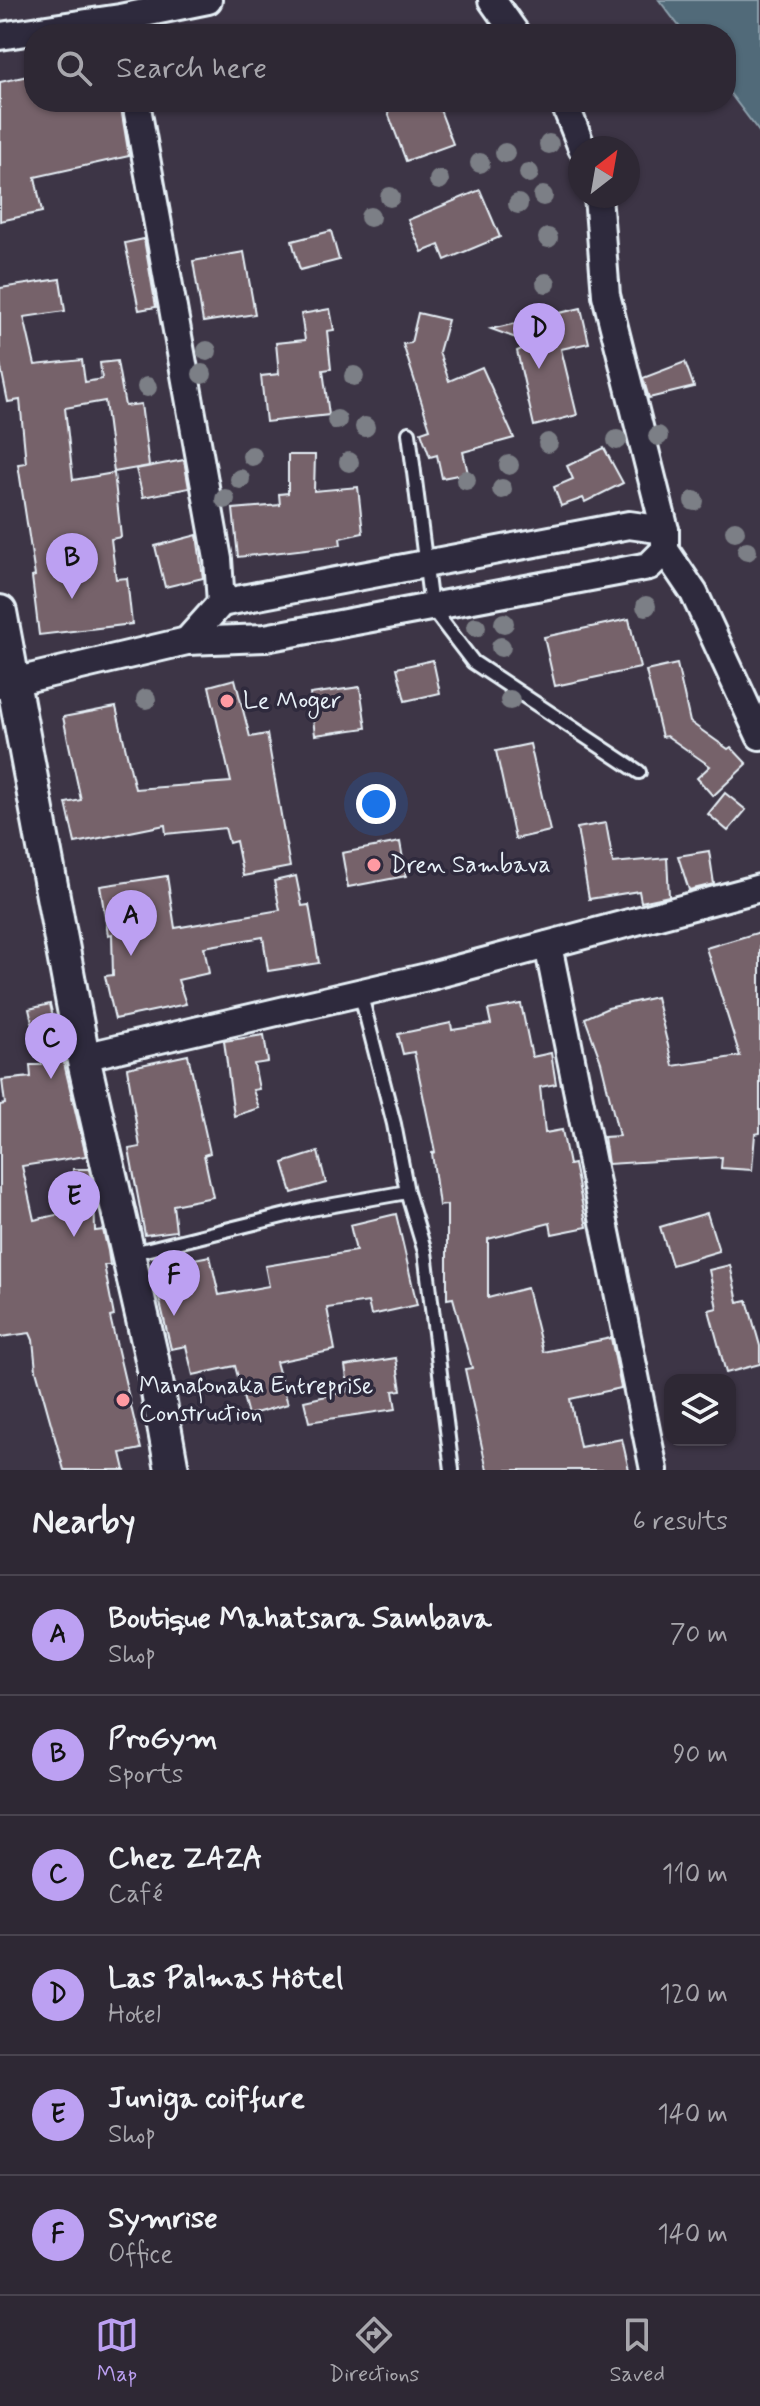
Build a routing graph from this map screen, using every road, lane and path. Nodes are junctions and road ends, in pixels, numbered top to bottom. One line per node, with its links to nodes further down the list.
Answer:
1 (208, 0): 3 (street)
2 (492, 0): 4 (street)
3 (129, 24)
4 (509, 24)
5 (24, 34): 6 (street)
6 (0, 36)
7 (138, 112): 14 (street)
8 (568, 112): 9 (street)
9 (577, 136)
10 (599, 208): 12 (street)
11 (409, 433): 13 (lane)
12 (665, 540): 13 (street); 15 (street); 19 (street)
13 (424, 565): 14 (street); 15 (lane)
14 (221, 603): 17 (street)
15 (431, 607): 17 (street); 20 (lane)
16 (0, 612): 18 (street)
17 (187, 641): 18 (street)
18 (6, 684): 24 (street)
19 (760, 736)
20 (639, 772)
21 (760, 888): 22 (street)
22 (548, 945): 23 (street); 29 (street)
23 (360, 992): 24 (street); 25 (lane)
24 (83, 1057): 26 (street)
25 (407, 1192): 26 (lane); 28 (lane)
26 (128, 1255): 27 (street)
27 (172, 1470)
28 (452, 1470)
29 (654, 1470)

